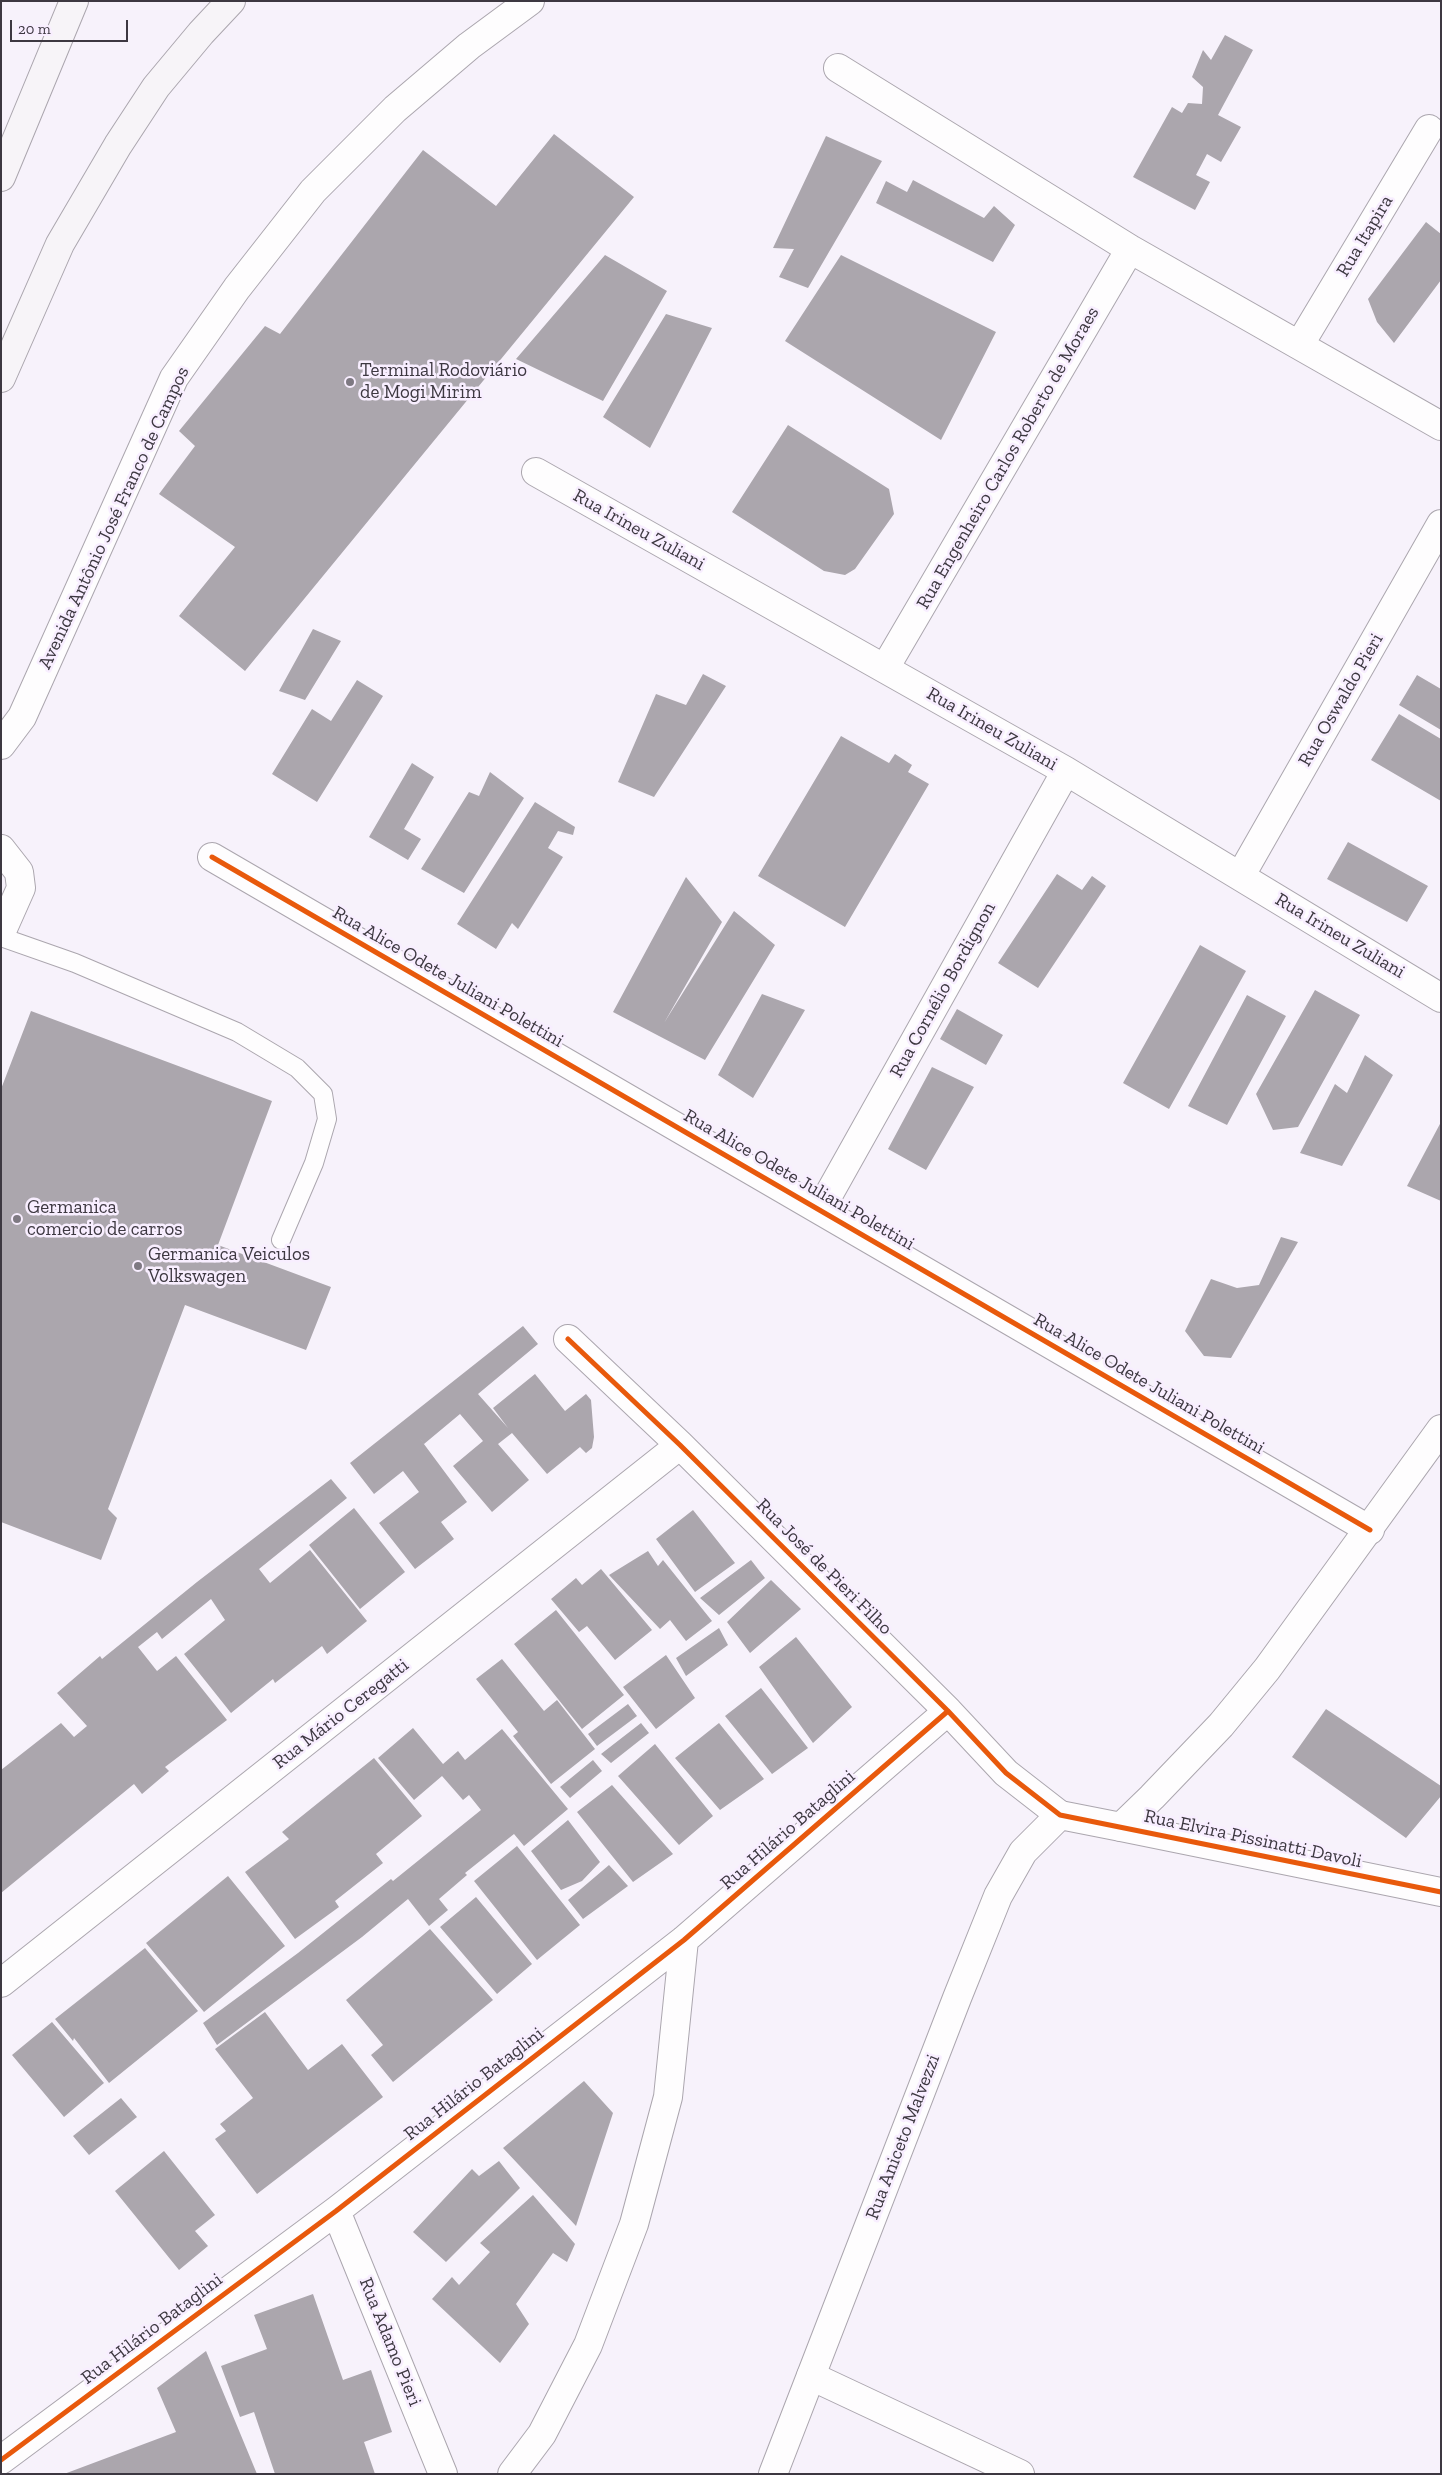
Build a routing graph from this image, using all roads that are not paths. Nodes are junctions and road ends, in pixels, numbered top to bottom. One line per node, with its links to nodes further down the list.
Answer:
1 (74, 1): 6 (main road)
2 (232, 1): 9 (main road)
3 (530, 1): 14 (street, Avenida Antônio José Franco de Campos)
4 (838, 68): 7 (street)
5 (1429, 129): 8 (street, Rua Itapira)
6 (1, 177)
7 (1130, 249): 8 (street); 13 (street, Rua Engenheiro Carlos Roberto de Moraes)
8 (1300, 344): 10 (street)
9 (1, 378)
10 (1441, 426)
11 (536, 472): 13 (street, Rua Irineu Zuliani)
12 (1441, 524): 18 (street, Rua Oswaldo Pieri)
13 (885, 668): 15 (street, Rua Irineu Zuliani)
14 (1, 745)
15 (1066, 771): 18 (street, Rua Irineu Zuliani); 22 (street, Rua Cornélio Bordignon)
16 (1, 849): 19 (street)
17 (212, 857): 22 (street, Rua Alice Odete Juliani Polettini)
18 (1240, 876): 21 (street, Rua Irineu Zuliani)
19 (1, 933)
20 (1, 937): 23 (lane)
21 (1441, 998)
22 (820, 1210): 27 (street, Rua Alice Odete Juliani Polettini)
23 (281, 1240)
24 (568, 1340): 26 (street, Rua José de Pieri Filho)
25 (1441, 1429): 27 (street)
26 (680, 1445): 28 (street, Rua José de Pieri Filho); 33 (street, Rua Mário Ceregatti)
27 (1370, 1530): 30 (street)
28 (948, 1711): 29 (street, Rua José de Pieri Filho); 32 (street, Rua Hilário Bataglini)
29 (1060, 1815): 30 (street, Rua Elvira Pissinatti Davoli); 35 (street, Rua Aniceto Malvezzi)
30 (1121, 1827): 31 (street, Rua Elvira Pissinatti Davoli)
31 (1441, 1892)
32 (684, 1940): 34 (street, Rua Hilário Bataglini); 38 (street)
33 (1, 1982)
34 (336, 2211): 36 (street, Rua Hilário Bataglini); 37 (street, Rua Adamo Pieri)
35 (811, 2376): 39 (street, Rua Aniceto Malvezzi); 40 (street)
36 (1, 2460)
37 (443, 2474)
38 (512, 2474)
39 (773, 2474)
40 (1020, 2474)

